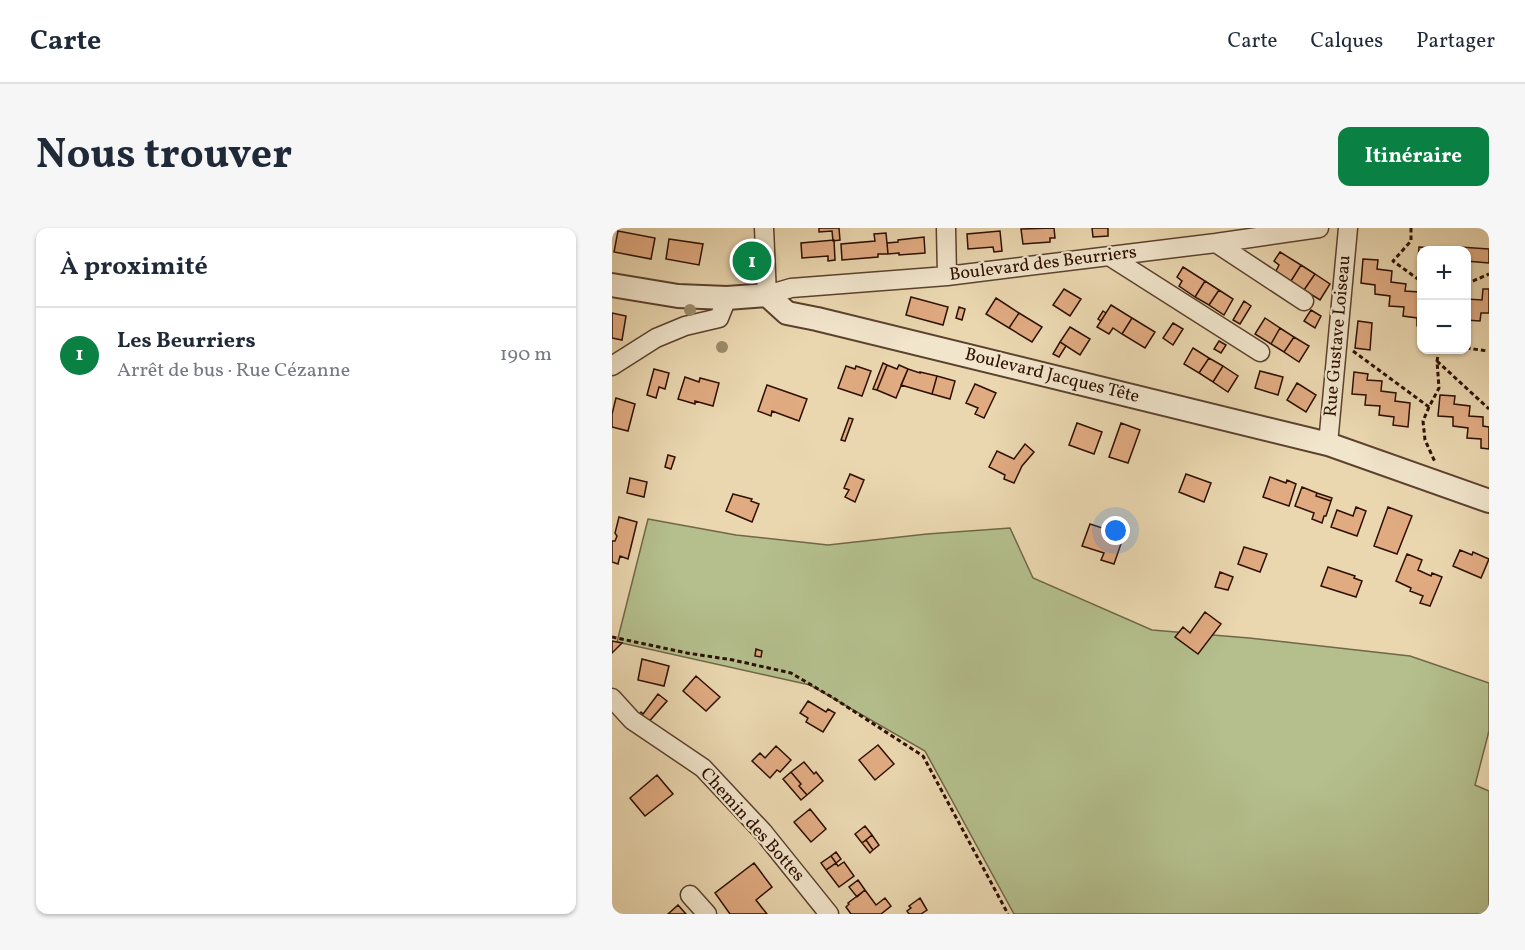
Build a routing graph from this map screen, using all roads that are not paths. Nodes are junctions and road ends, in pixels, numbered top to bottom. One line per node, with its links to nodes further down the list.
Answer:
1 (764, 228): 9 (street)
2 (946, 228): 7 (street)
3 (1319, 228): 5 (street, Boulevard des Beurriers)
4 (1348, 228): 14 (street, Rue Gustave Loiseau)
5 (1216, 243): 6 (street, Boulevard des Beurriers); 11 (street)
6 (1108, 256): 7 (street, Boulevard des Beurriers); 12 (street)
7 (947, 276): 9 (street, Boulevard des Beurriers)
8 (612, 285): 10 (street)
9 (767, 295): 10 (street); 14 (street, Boulevard Jacques Tête)
10 (727, 298): 13 (street)
11 (1304, 301)
12 (1260, 352)
13 (612, 366)
14 (1328, 444): 15 (street, Boulevard Jacques Tête)
15 (1489, 501)
16 (612, 699): 19 (street, Chemin des Bottes)
17 (690, 896): 18 (street)
18 (707, 914)
19 (829, 914)

